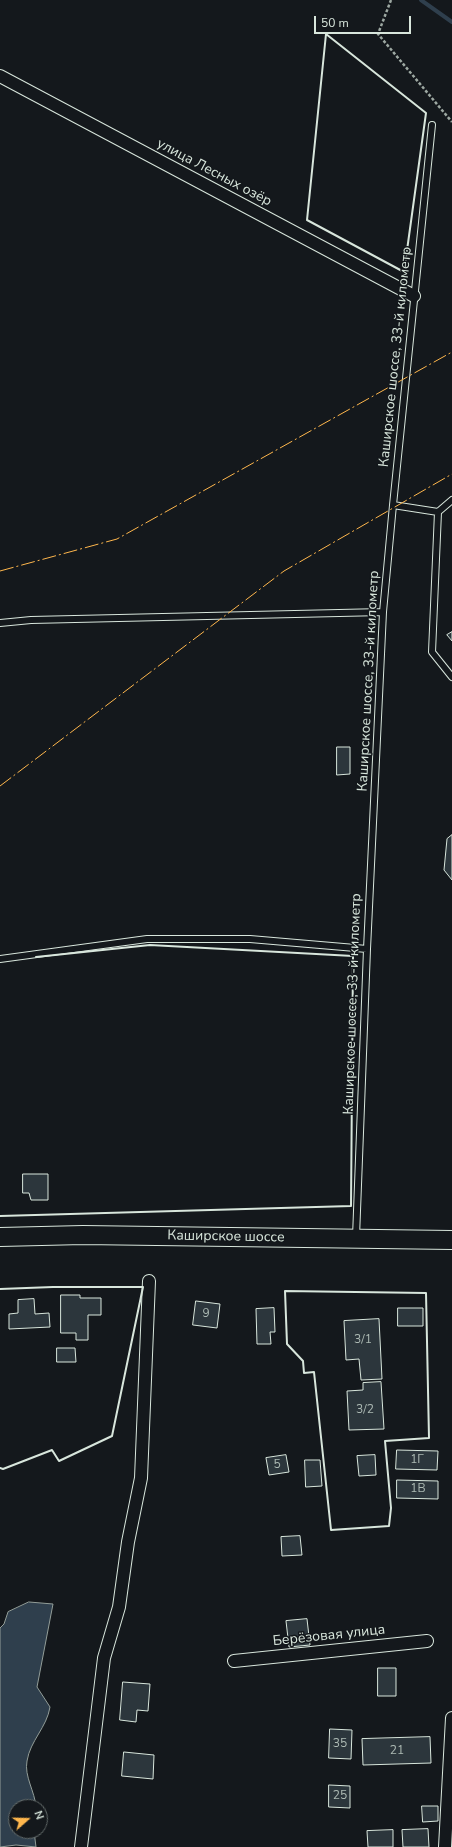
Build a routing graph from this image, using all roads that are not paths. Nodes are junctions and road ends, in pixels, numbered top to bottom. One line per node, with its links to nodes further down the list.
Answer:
1 (0, 76): 3 (street, улица Лесных озёр)
2 (432, 125): 3 (lane, Каширское шоссе, 33-й километр)
3 (414, 296): 5 (lane, Каширское шоссе, 33-й километр)
4 (452, 500): 6 (lane)
5 (393, 504): 6 (lane); 7 (lane, Каширское шоссе, 33-й километр)
6 (438, 512): 9 (lane)
7 (383, 612): 8 (lane); 10 (lane, Каширское шоссе, 33-й километр)
8 (0, 623)
9 (452, 677)
10 (367, 948): 11 (lane); 13 (lane, Каширское шоссе, 33-й километр)
11 (0, 959)
12 (0, 1237): 13 (main road, Каширское шоссе)
13 (356, 1239): 14 (main road, Каширское шоссе)
14 (452, 1240)
15 (149, 1281): 19 (street)
16 (427, 1641): 17 (street, Берёзовая улица)
17 (234, 1661)
18 (452, 1718): 20 (street)
19 (81, 1847)
20 (445, 1847)

